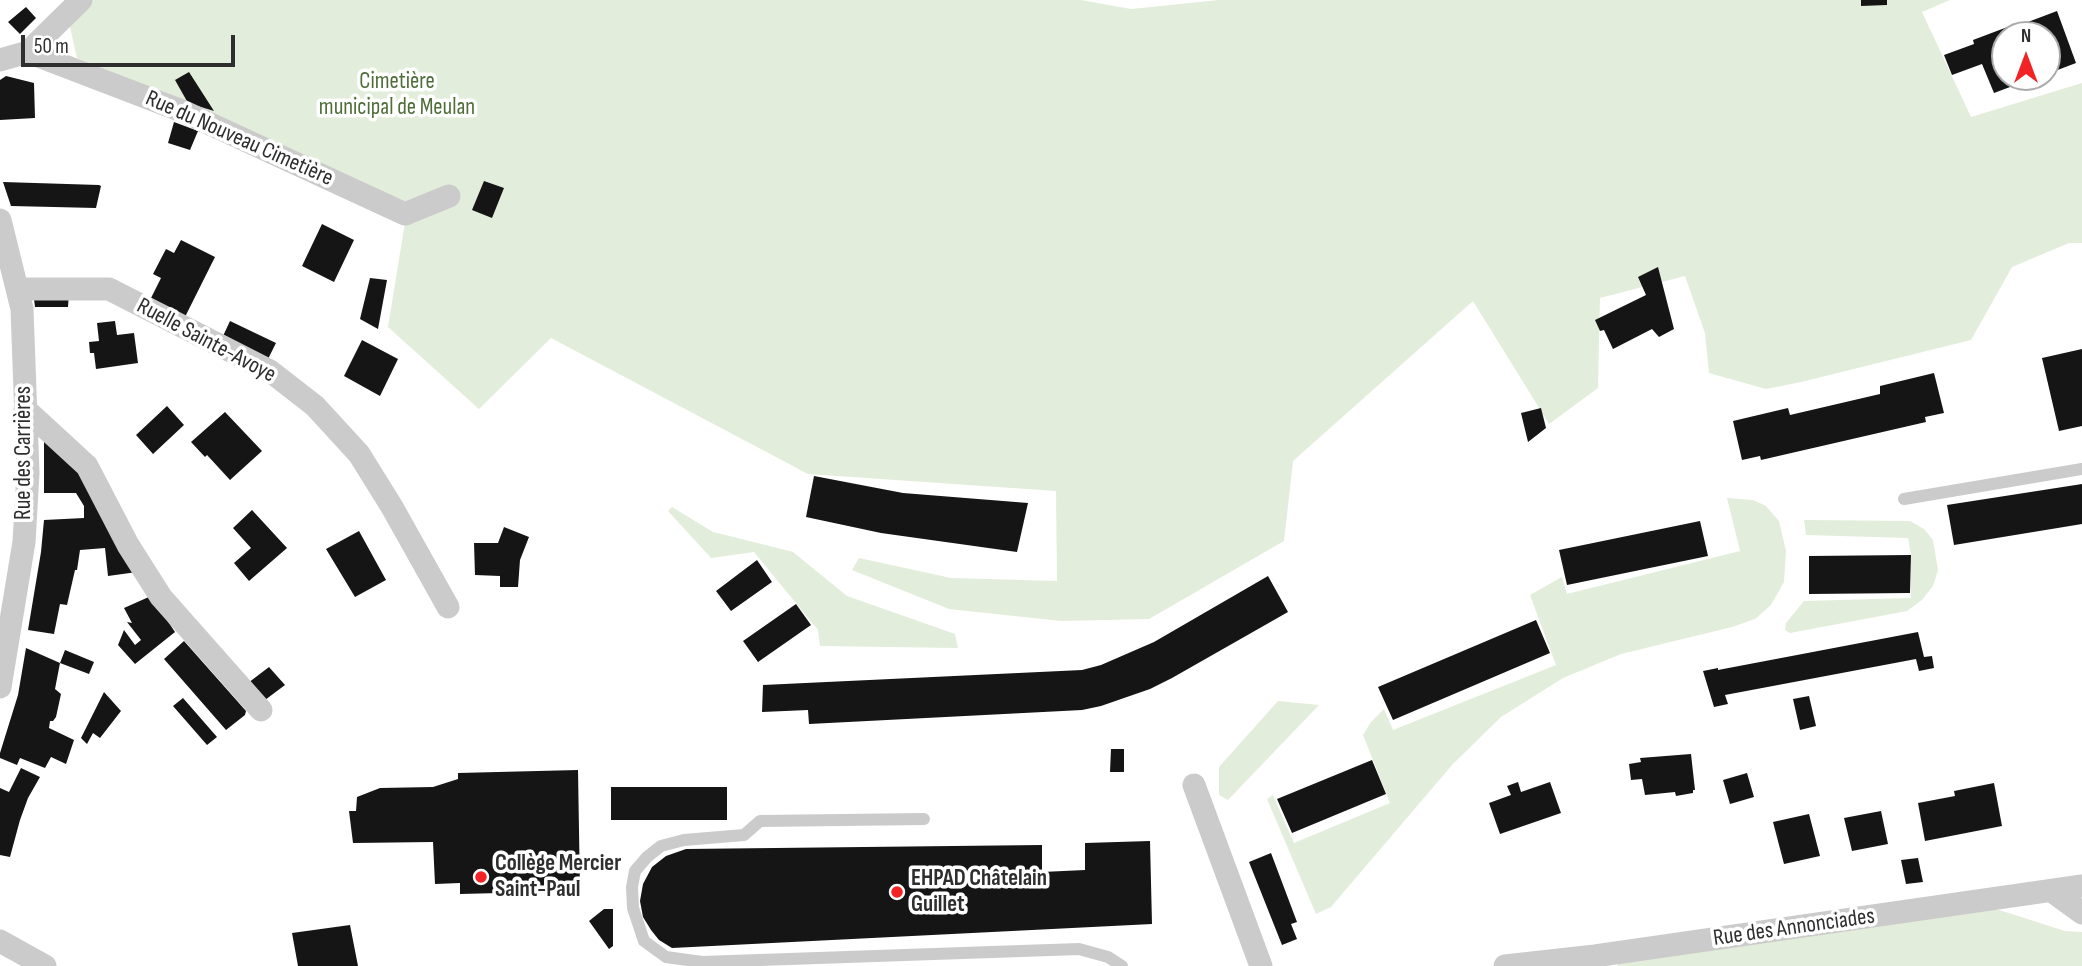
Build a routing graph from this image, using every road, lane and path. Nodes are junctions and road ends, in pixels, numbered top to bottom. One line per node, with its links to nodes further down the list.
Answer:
1 (81, 0): 2 (street)
2 (28, 52): 3 (street); 4 (street, Rue du Nouveau Cimetière)
3 (0, 60)
4 (449, 196)
5 (0, 220): 6 (street, Rue des Carrières)
6 (13, 304): 7 (street, Rue des Carrières); 10 (street, Ruelle Sainte-Avoye)
7 (25, 409): 11 (street, Rue des Carrières); 12 (street)
8 (2082, 469): 9 (lane)
9 (1904, 499)
10 (448, 607)
11 (0, 687)
12 (261, 710)
13 (1194, 785): 21 (street)
14 (924, 819): 20 (lane)
15 (2082, 886): 16 (street, Rue des Annonciades)
16 (2053, 892): 17 (street); 22 (street, Rue des Annonciades)
17 (2082, 913)
18 (0, 941): 19 (street)
19 (45, 966)
20 (1122, 966)
21 (1261, 966)
22 (1505, 966)

